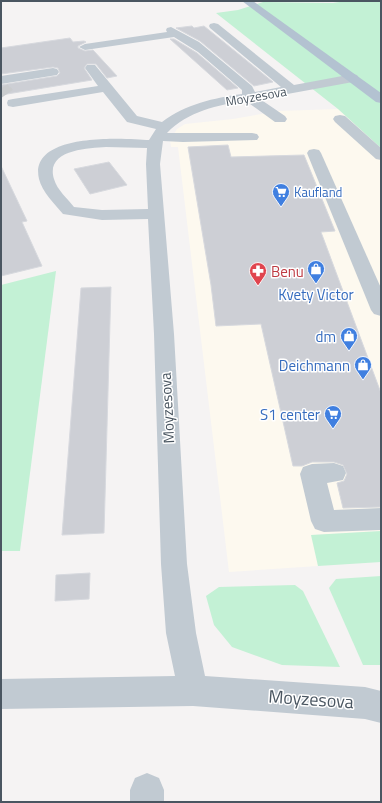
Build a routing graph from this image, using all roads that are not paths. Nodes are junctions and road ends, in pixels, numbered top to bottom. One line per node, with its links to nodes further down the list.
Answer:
1 (247, 1): 6 (main road)
2 (214, 26): 8 (street)
3 (85, 47): 10 (street)
4 (91, 68): 7 (street)
5 (52, 72): 9 (street)
6 (353, 78): 8 (street, Moyzesova); 11 (main road)
7 (106, 88): 9 (street); 14 (street)
8 (291, 89): 10 (street, Moyzesova)
9 (7, 93)
10 (249, 97): 12 (street); 14 (street, Moyzesova)
11 (381, 99)
12 (280, 119)
13 (340, 119): 17 (street)
14 (159, 136): 15 (street); 18 (street, Moyzesova); 18 (street)
15 (252, 137)
16 (314, 153): 19 (street)
17 (381, 156)
18 (156, 214): 22 (street, Moyzesova)
19 (381, 310)
20 (334, 473): 21 (street)
21 (381, 519)
22 (193, 691): 23 (street, Moyzesova); 24 (street, Moyzesova)
23 (1, 694)
24 (381, 707)

